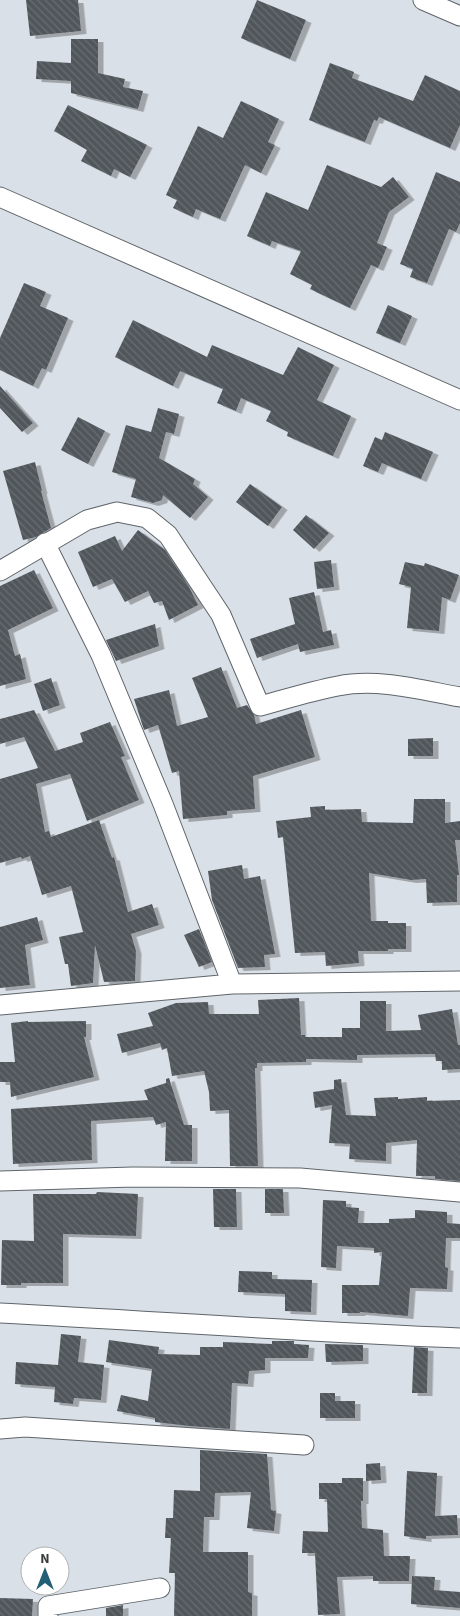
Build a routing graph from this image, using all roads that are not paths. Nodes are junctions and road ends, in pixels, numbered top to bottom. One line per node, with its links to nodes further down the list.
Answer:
1 (423, 0): 2 (street)
2 (460, 16)
3 (0, 197): 4 (street)
4 (460, 400)
5 (45, 543): 6 (street); 7 (street); 9 (street)
6 (0, 571)
7 (460, 696)
8 (460, 980): 9 (street)
9 (232, 984): 10 (street)
10 (0, 1005)
11 (0, 1181): 12 (street)
12 (460, 1192)
13 (0, 1313): 14 (street)
14 (460, 1338)
15 (0, 1429): 16 (street)
16 (304, 1445)
17 (160, 1588): 18 (street)
18 (48, 1616)

